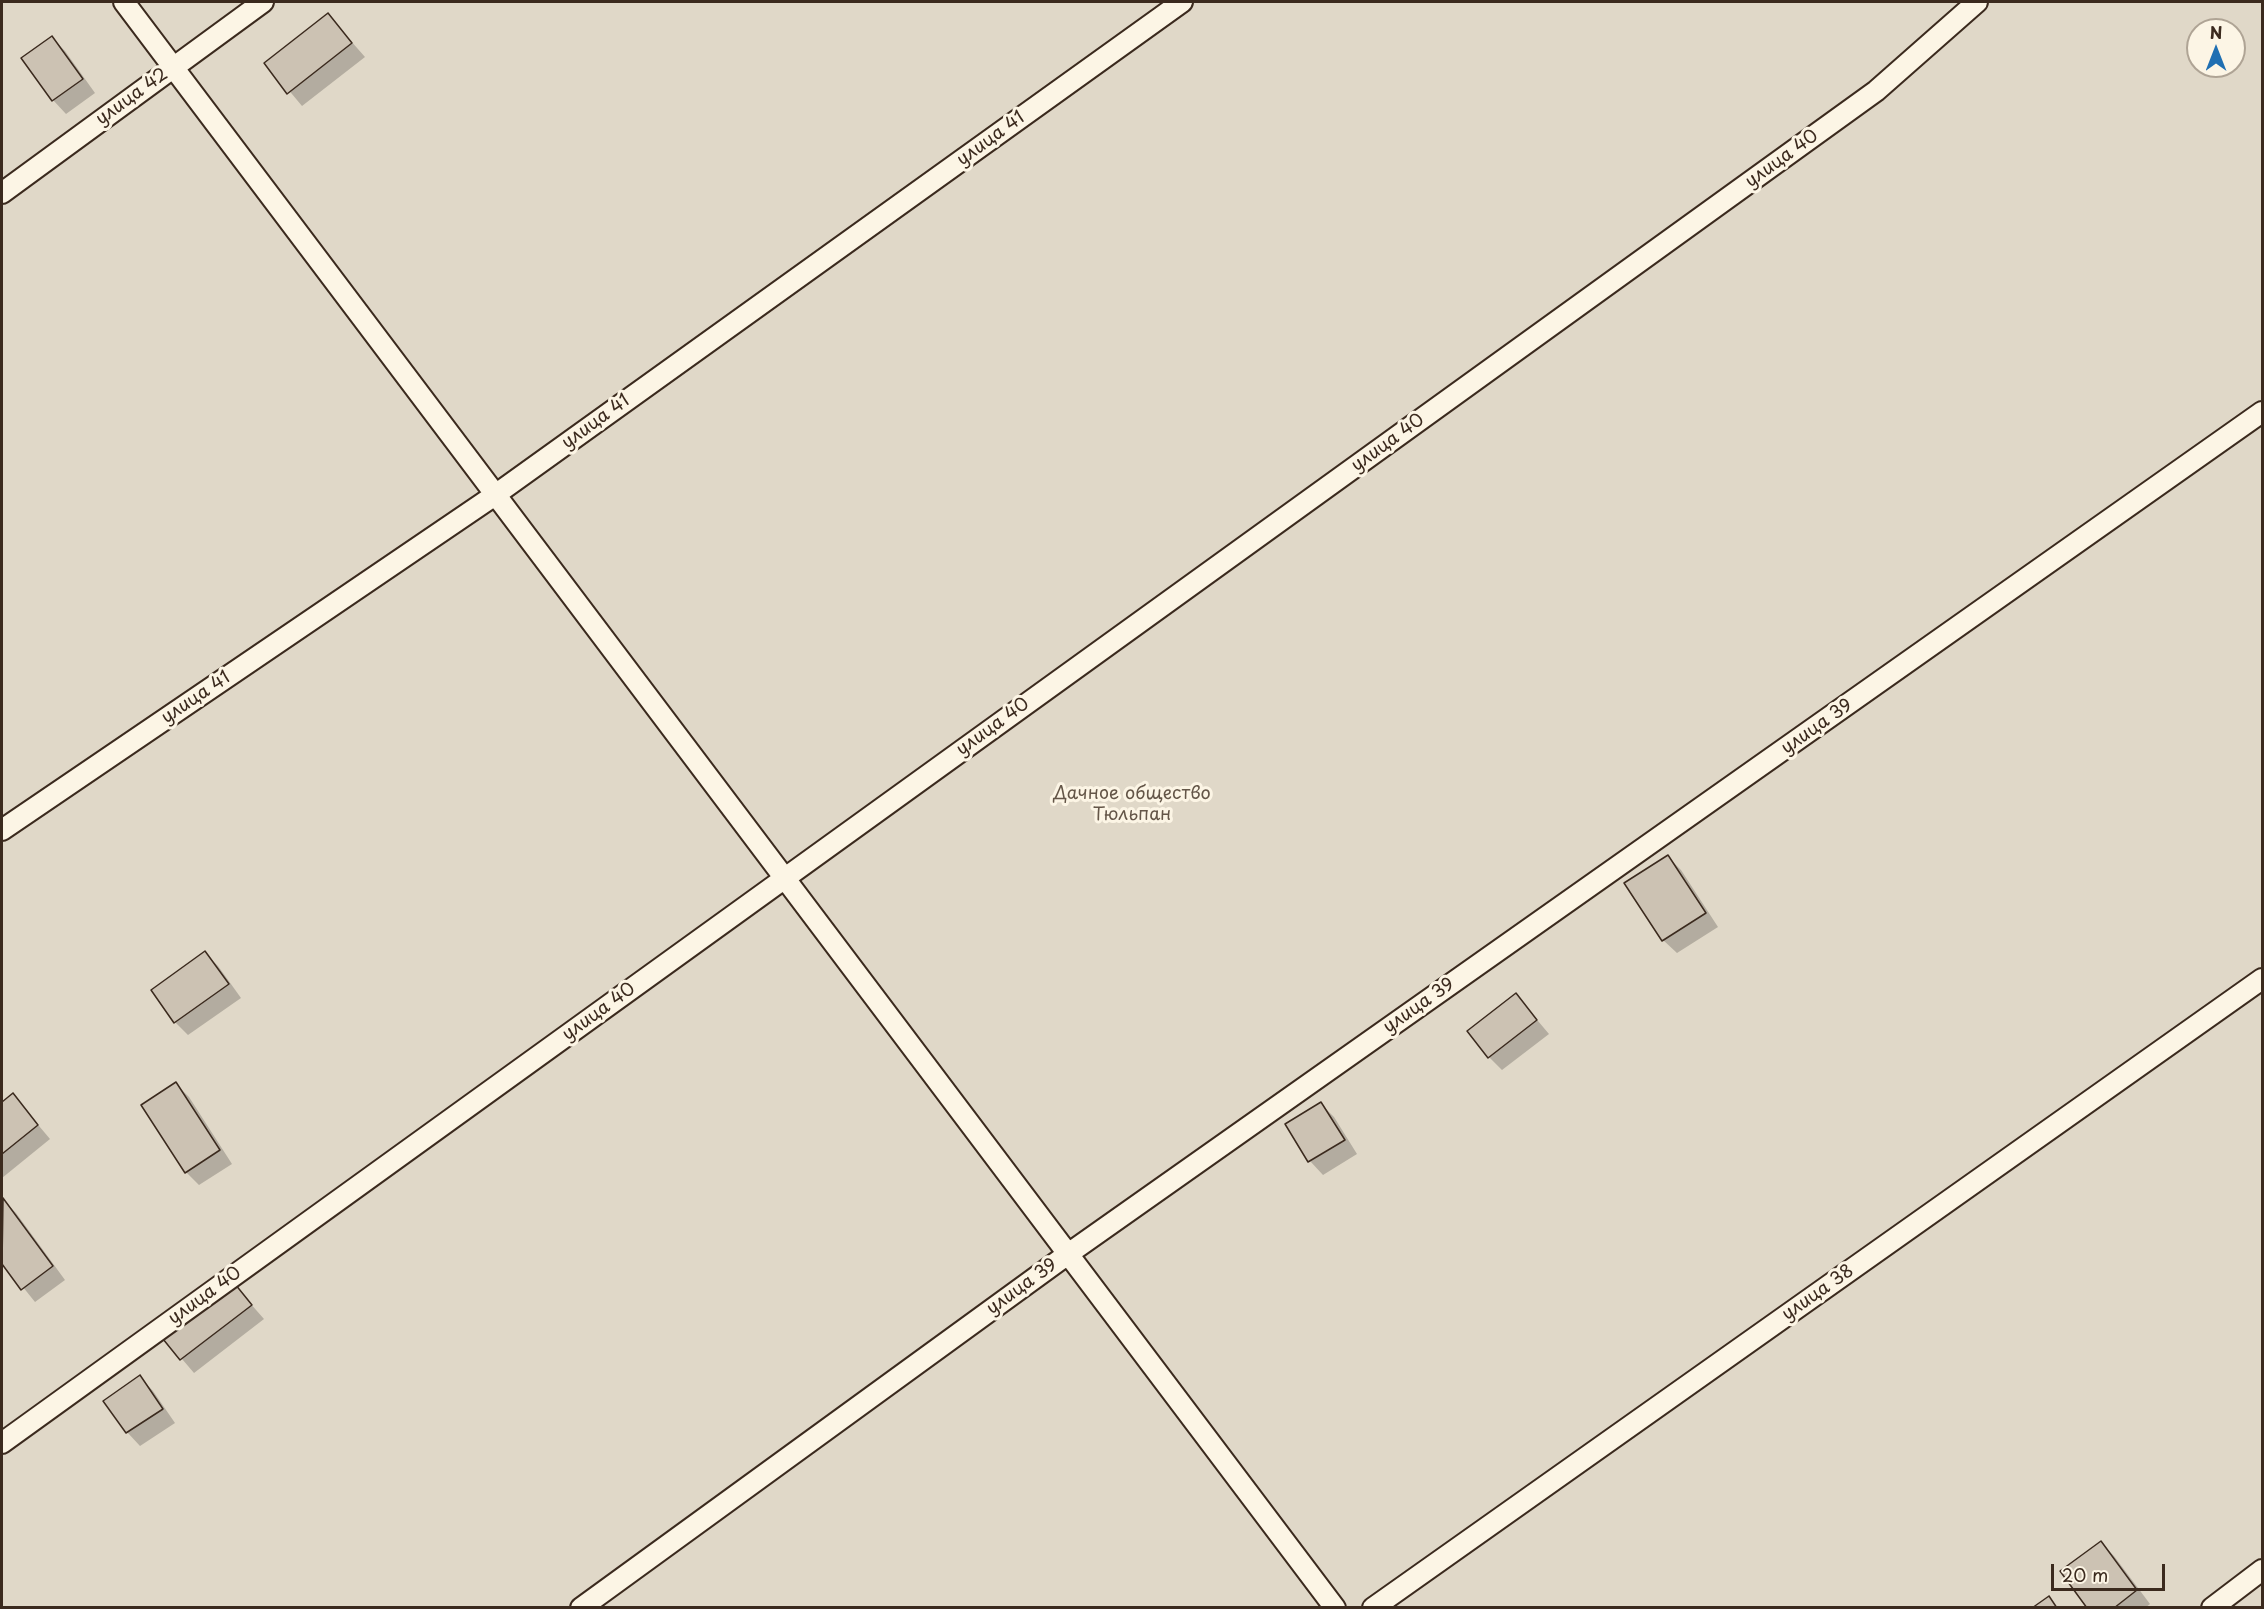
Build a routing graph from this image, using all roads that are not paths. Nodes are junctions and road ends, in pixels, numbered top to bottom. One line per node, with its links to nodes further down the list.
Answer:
1 (124, 2): 5 (lane)
2 (263, 2): 5 (lane, улица 42)
3 (1182, 2): 8 (lane, улица 41)
4 (1977, 2): 10 (lane, улица 40)
5 (173, 67): 6 (lane, улица 42); 8 (lane)
6 (2, 193)
7 (2262, 412): 12 (lane, улица 39)
8 (495, 495): 9 (lane, улица 41); 10 (lane)
9 (2, 830)
10 (784, 878): 12 (lane); 13 (lane, улица 40)
11 (2262, 979): 17 (lane, улица 38)
12 (1068, 1254): 15 (lane, улица 39); 16 (lane)
13 (2, 1443)
14 (2262, 1570): 18 (lane)
15 (581, 1608)
16 (1335, 1608)
17 (1373, 1608)
18 (2212, 1608)

